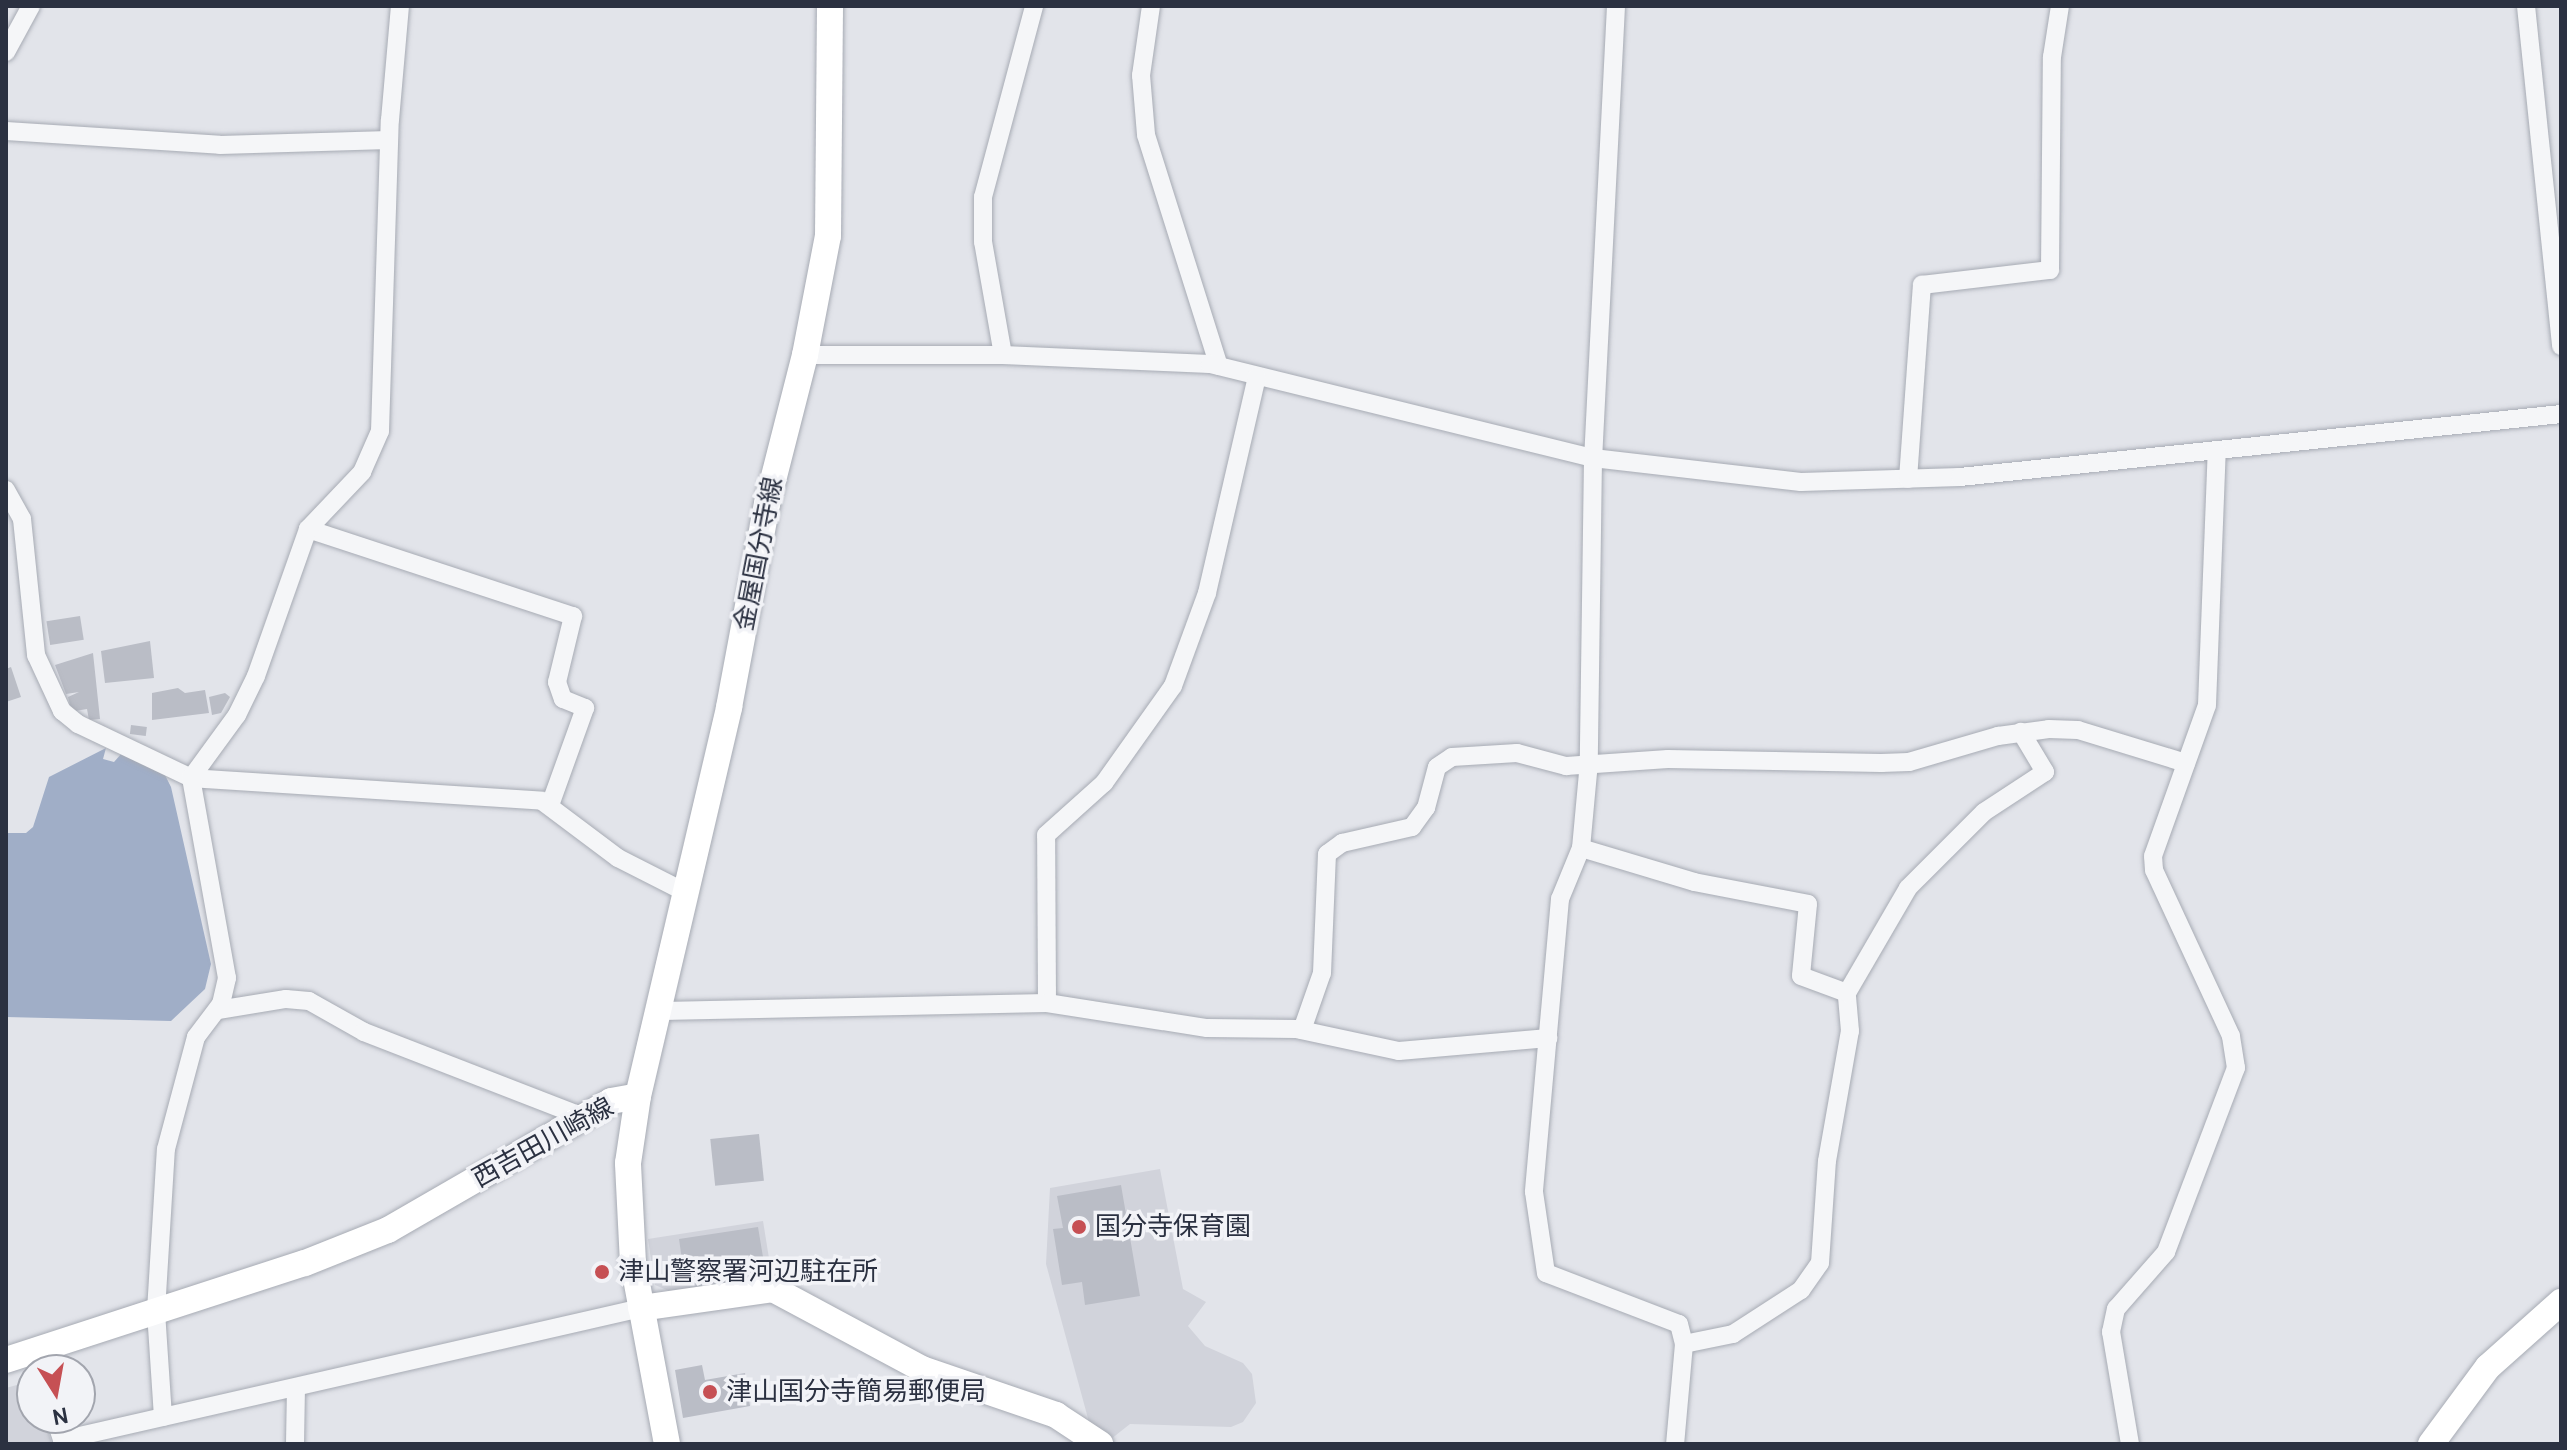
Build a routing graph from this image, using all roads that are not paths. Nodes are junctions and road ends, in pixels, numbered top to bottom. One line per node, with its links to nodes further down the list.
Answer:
1 (31, 6): 9 (street)
2 (400, 6): 11 (street)
3 (830, 6): 13 (main road, 金屋国分寺線)
4 (1034, 6): 14 (street)
5 (1151, 6): 15 (street)
6 (1616, 6): 19 (street)
7 (2060, 6): 20 (street)
8 (2526, 6): 12 (street)
9 (6, 52)
10 (6, 131): 11 (street)
11 (389, 140): 22 (street)
12 (2561, 346)
13 (805, 355): 14 (street); 29 (main road, 金屋国分寺線)
14 (1003, 355): 15 (street)
15 (1219, 366): 16 (street)
16 (1257, 377): 19 (street); 31 (street)
17 (2561, 414): 18 (street)
18 (2217, 450): 20 (street); 25 (street)
19 (1593, 458): 20 (street); 24 (street)
20 (1908, 479)
21 (6, 490): 26 (street)
22 (308, 529): 26 (street); 27 (street)
23 (2021, 732): 24 (street); 25 (street); 30 (street)
24 (1589, 762): 28 (street); 34 (street)
25 (2186, 763): 51 (street)
26 (191, 778): 27 (street); 32 (street)
27 (550, 805): 29 (street)
28 (1581, 848): 30 (street); 35 (street)
29 (685, 892): 33 (main road, 金屋国分寺線)
30 (1847, 993): 41 (street)
31 (1047, 1003): 33 (street); 34 (street)
32 (218, 1010): 37 (street); 40 (street)
33 (662, 1011): 36 (main road, 金屋国分寺線)
34 (1302, 1030): 35 (street)
35 (1548, 1038): 41 (street)
36 (638, 1096): 37 (main road, 西吉田川崎線); 39 (main road, 西吉田川崎線)
37 (583, 1117): 40 (main road, 西吉田川崎線)
38 (2561, 1302): 52 (main road)
39 (641, 1308): 43 (street); 48 (main road); 49 (main road)
40 (156, 1311): 42 (main road, 西吉田川崎線); 44 (street)
41 (1684, 1344): 50 (street)
42 (52, 1354)
43 (296, 1388): 44 (street); 47 (street)
44 (163, 1417): 46 (street)
45 (60, 1434): 46 (street)
46 (124, 1435)
47 (295, 1444)
48 (667, 1444)
49 (1100, 1444)
50 (1675, 1444)
51 (2130, 1444)
52 (2431, 1444)

